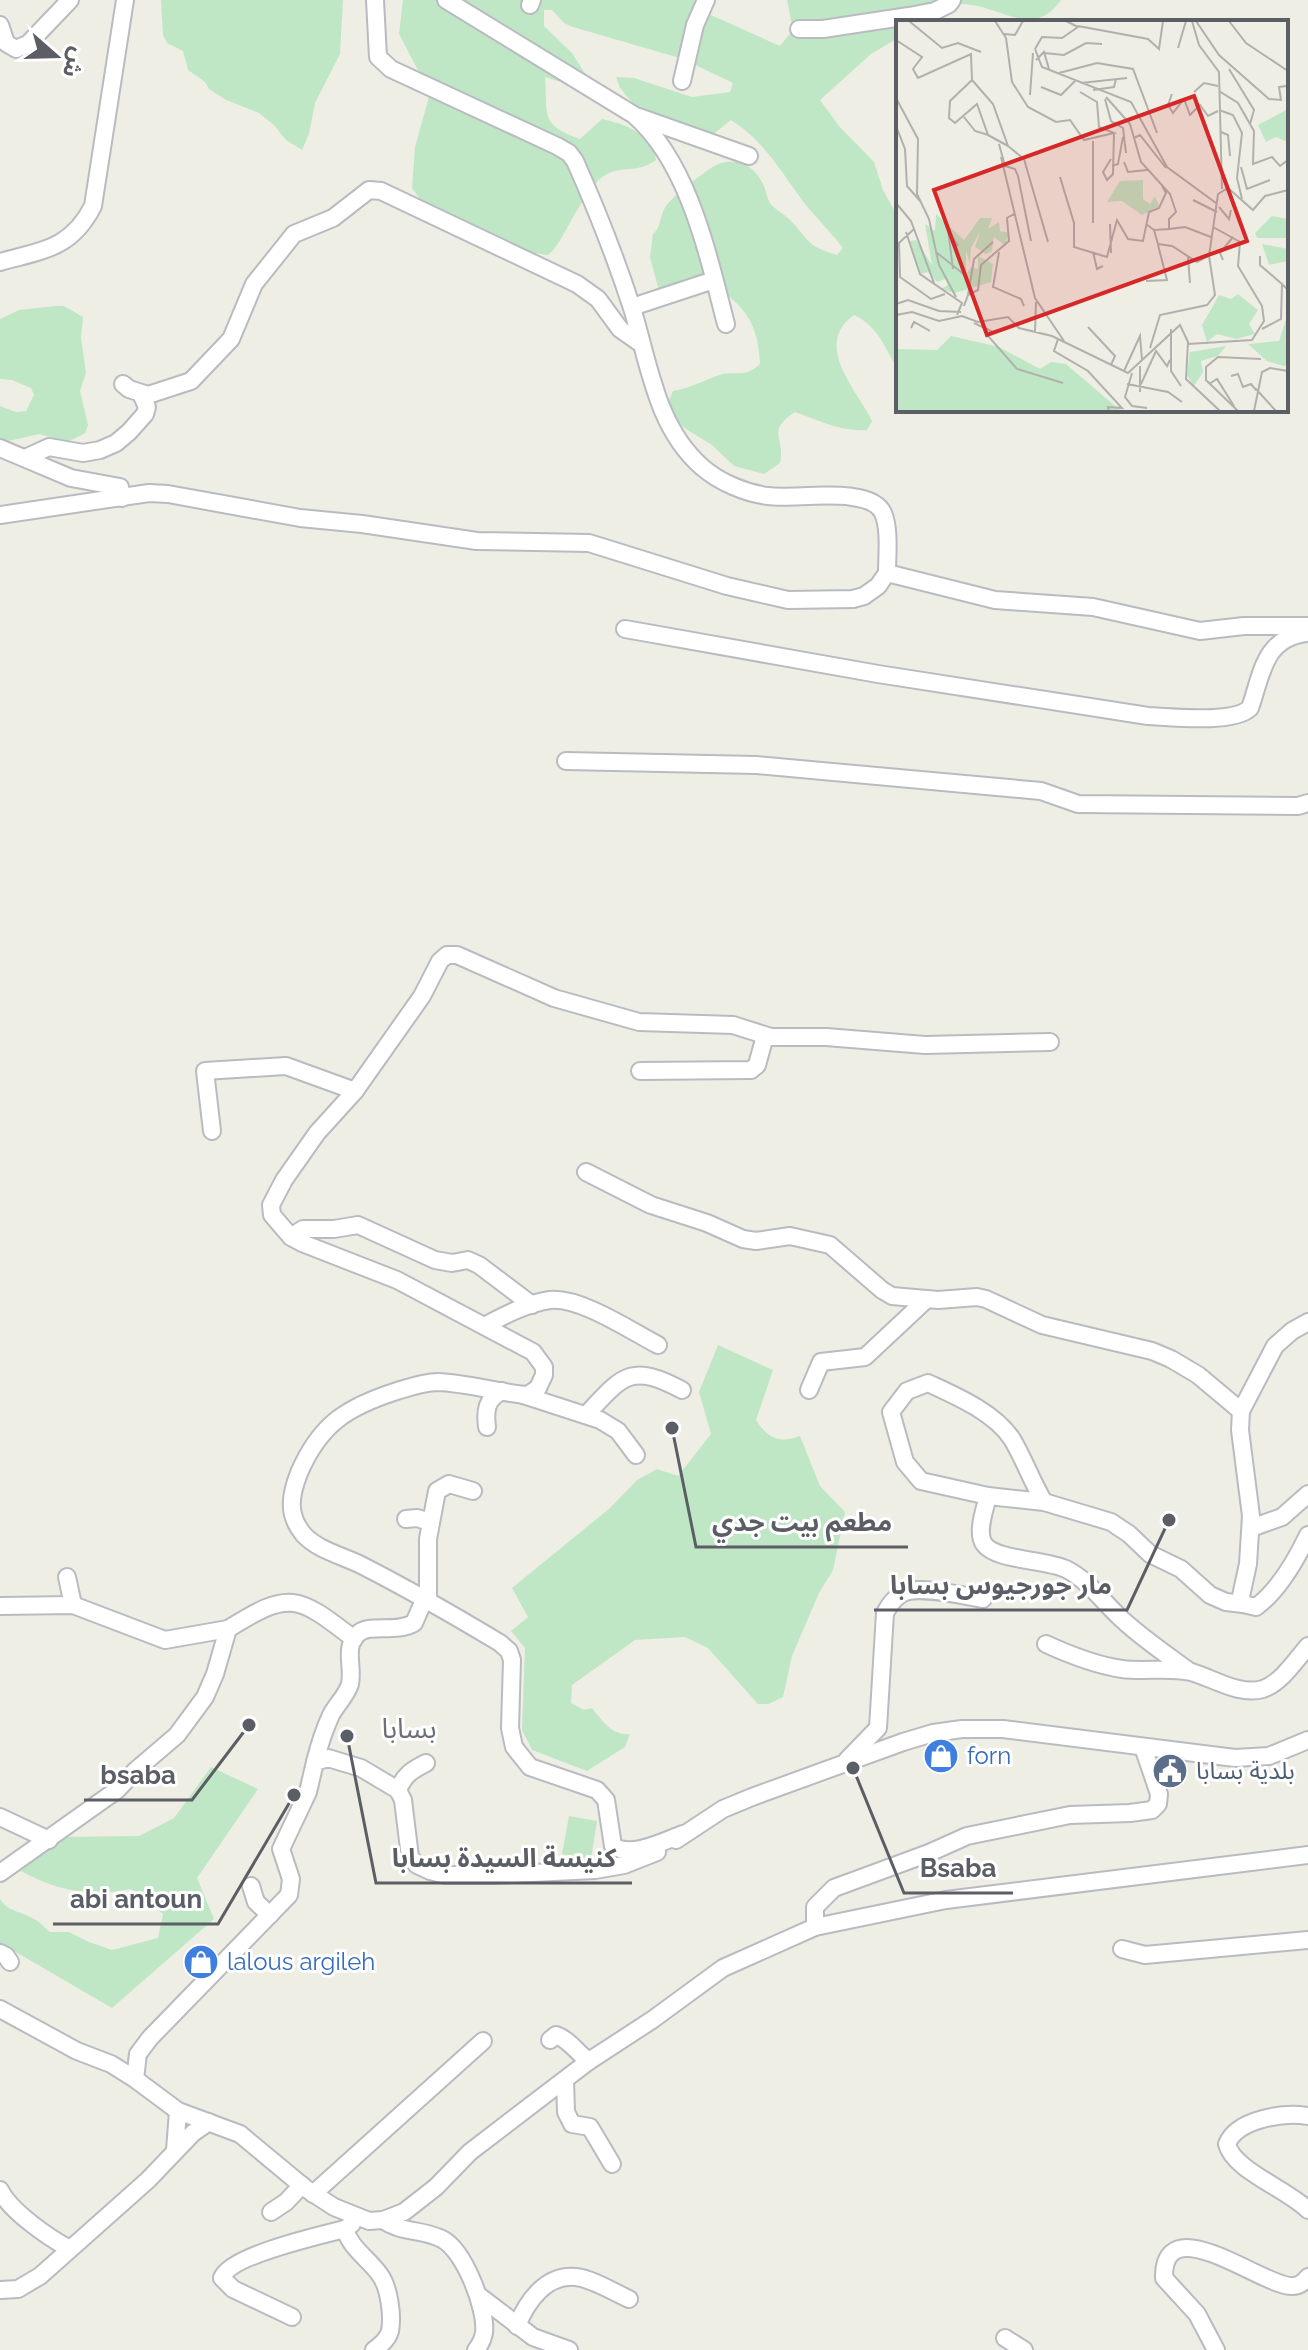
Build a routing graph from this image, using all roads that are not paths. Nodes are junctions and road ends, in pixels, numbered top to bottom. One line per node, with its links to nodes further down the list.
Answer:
1 (70, 0): 7 (street)
2 (125, 0): 12 (street)
3 (375, 0): 14 (street)
4 (446, 0): 10 (street)
5 (706, 0): 9 (street)
6 (952, 0): 8 (street)
7 (0, 25)
8 (799, 29)
9 (682, 81)
10 (634, 115): 11 (street); 13 (street)
11 (749, 156)
12 (0, 262)
13 (714, 280): 14 (street); 15 (street)
14 (632, 307): 16 (street)
15 (726, 324)
16 (640, 343): 18 (street); 23 (street)
17 (123, 384): 18 (street)
18 (141, 394): 20 (street)
19 (0, 448): 20 (street)
20 (27, 457): 21 (street)
21 (122, 498): 22 (street); 23 (street)
22 (0, 515)
23 (887, 573): 24 (street)
24 (1308, 626)
25 (625, 629): 26 (street)
26 (1308, 633)
27 (566, 761): 28 (street)
28 (1308, 803)
29 (765, 1036): 30 (street); 31 (street); 32 (street)
30 (1050, 1042)
31 (640, 1071)
32 (355, 1091): 33 (street); 35 (street)
33 (212, 1131)
34 (586, 1172): 36 (street)
35 (291, 1237): 37 (street); 39 (street)
36 (927, 1299): 42 (street); 45 (street)
37 (532, 1305): 39 (street); 40 (street)
38 (1308, 1322): 45 (street)
39 (486, 1325): 44 (street)
40 (658, 1345)
41 (682, 1390): 46 (street)
42 (809, 1390)
43 (502, 1391): 44 (street); 47 (street); 58 (street)
44 (521, 1395): 46 (street)
45 (1241, 1411): 55 (street)
46 (587, 1414): 48 (street)
47 (487, 1427)
48 (636, 1455)
49 (473, 1491): 54 (street)
50 (1308, 1494): 55 (street)
51 (988, 1496): 52 (street); 52 (street); 67 (street)
52 (1044, 1502): 60 (street)
53 (406, 1519): 54 (street)
54 (430, 1522): 58 (street)
55 (1251, 1528): 60 (street)
56 (1308, 1535): 60 (street)
57 (67, 1577): 61 (street)
58 (426, 1599): 64 (street); 75 (street)
59 (983, 1599): 72 (street)
60 (1243, 1604)
61 (73, 1605): 62 (street); 63 (street)
62 (0, 1606)
63 (228, 1629): 64 (street); 76 (street)
64 (354, 1639): 70 (street)
65 (1046, 1644): 67 (street)
66 (1308, 1646): 67 (street)
67 (1189, 1671)
68 (1308, 1740): 69 (street)
69 (1143, 1747): 72 (street); 81 (street)
70 (315, 1762): 73 (street); 80 (street)
71 (426, 1763): 73 (street)
72 (843, 1764): 75 (street)
73 (398, 1790): 75 (street)
74 (0, 1817): 76 (street)
75 (683, 1834)
76 (49, 1840): 78 (street)
77 (1308, 1855): 81 (street)
78 (0, 1873)
79 (251, 1886): 80 (street)
80 (270, 1915): 88 (street)
81 (815, 1927): 87 (street)
82 (1308, 1940): 83 (street)
83 (1122, 1949)
84 (0, 2009): 88 (street)
85 (550, 2040): 87 (street)
86 (483, 2041): 95 (street)
87 (589, 2061): 89 (street)
88 (135, 2079): 90 (street)
89 (565, 2080): 94 (street); 100 (street)
90 (178, 2111): 92 (street); 93 (street)
91 (1308, 2116): 97 (street)
92 (209, 2122): 93 (street); 95 (street)
93 (175, 2150): 102 (street)
94 (612, 2164)
95 (308, 2189): 98 (street); 99 (street)
96 (0, 2190): 102 (street)
97 (1308, 2210)
98 (271, 2212)
99 (358, 2218): 100 (street); 101 (street)
100 (383, 2220): 105 (street)
101 (345, 2229): 107 (street); 110 (street)
102 (70, 2249): 104 (street)
103 (1308, 2277): 114 (street)
104 (0, 2290)
105 (478, 2295): 108 (street); 111 (street)
106 (629, 2299): 108 (street)
107 (292, 2317)
108 (517, 2326): 112 (street)
109 (1005, 2338): 113 (street)
110 (374, 2350)
111 (476, 2350)
112 (569, 2350)
113 (1024, 2350)
114 (1216, 2350)

